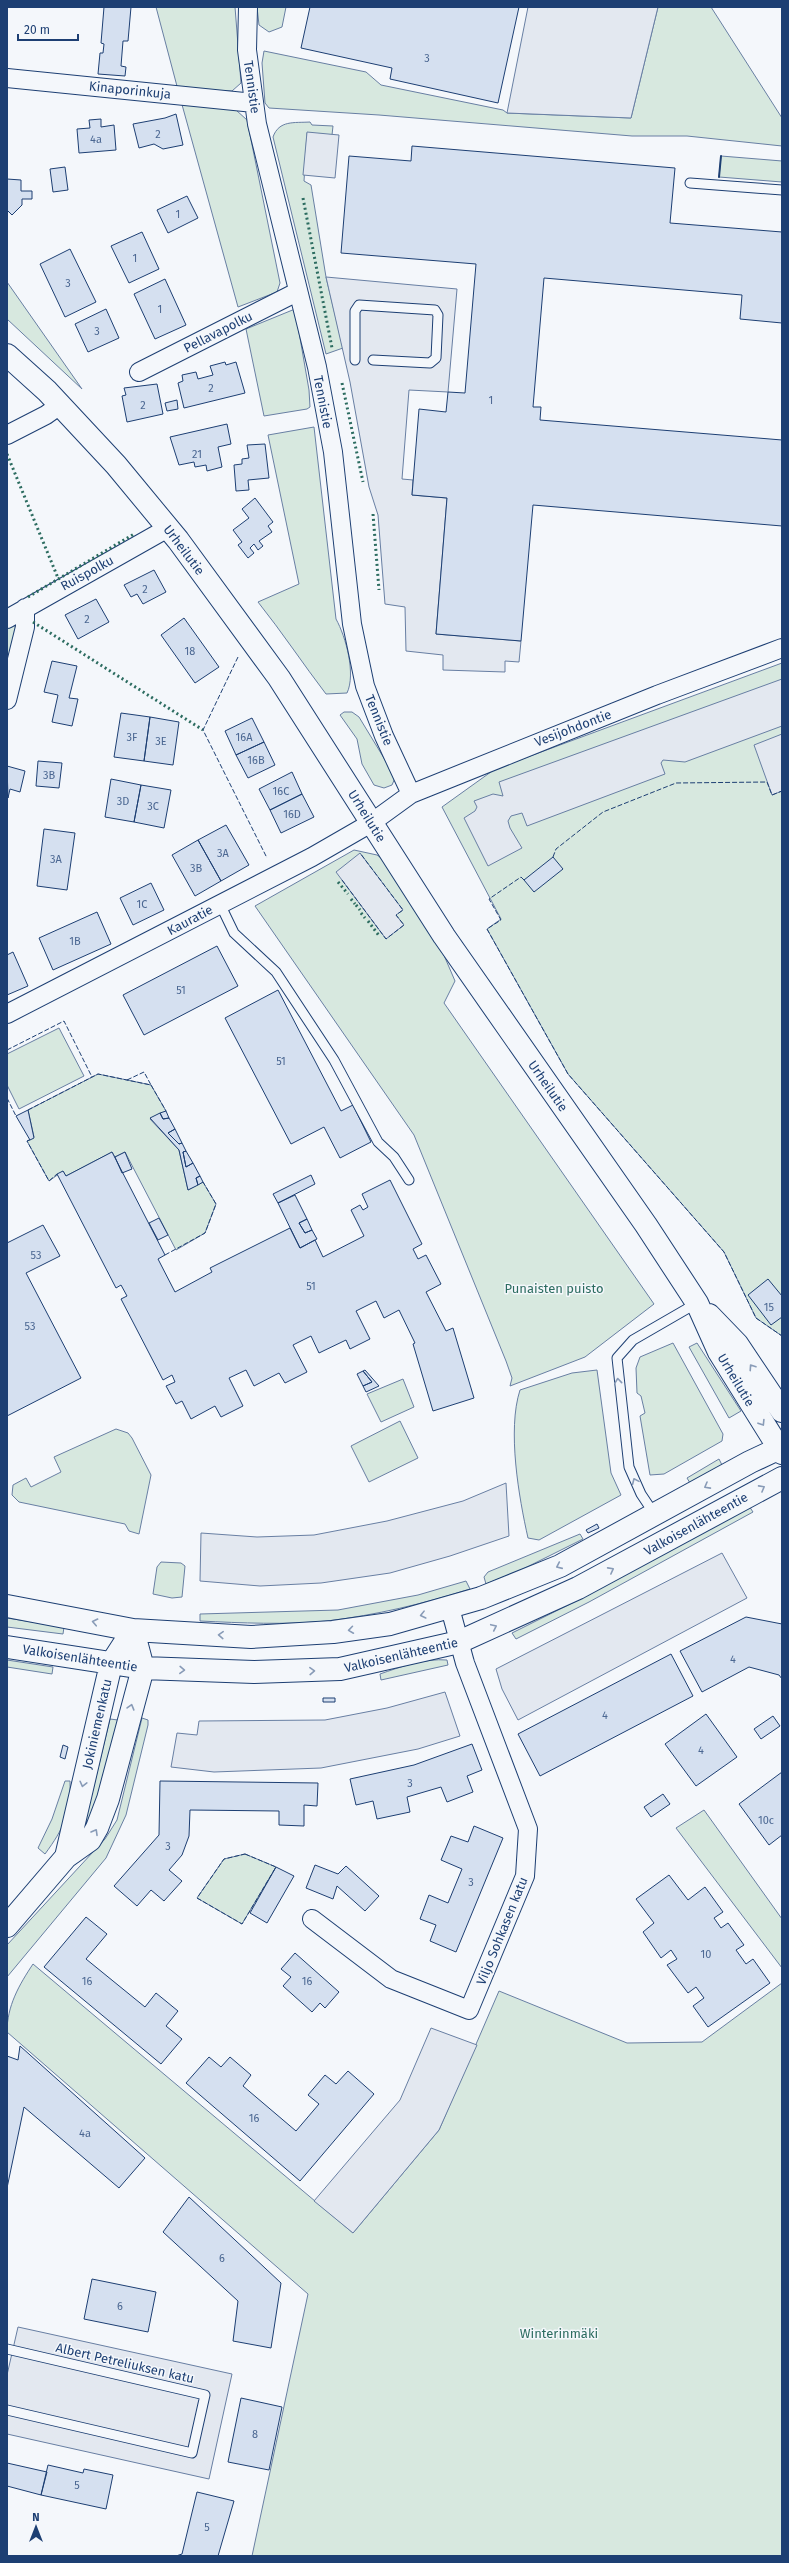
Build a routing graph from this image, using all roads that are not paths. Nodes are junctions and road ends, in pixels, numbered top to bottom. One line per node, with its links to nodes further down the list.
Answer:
1 (248, 7): 3 (street, Tennistie)
2 (7, 78): 3 (street, Kinaporinkuja)
3 (254, 103): 6 (street, Tennistie)
4 (690, 183): 5 (lane)
5 (782, 190)
6 (297, 292): 10 (street, Pellavapolku); 18 (street, Tennistie)
7 (7, 355): 11 (main road, Urheilutie)
8 (355, 360): 9 (lane)
9 (373, 360)
10 (139, 372)
11 (60, 405): 12 (street); 13 (main road, Urheilutie)
12 (7, 435)
13 (168, 528): 14 (street, Ruispolku); 19 (main road, Urheilutie)
14 (25, 608): 15 (street, Ruispolku); 17 (street)
15 (7, 620)
16 (782, 648): 18 (street, Vesijohdontie)
17 (7, 700)
18 (411, 794): 19 (street, Vesijohdontie)
19 (371, 823): 20 (street, Kauratie); 23 (main road, Urheilutie)
20 (220, 904): 21 (street, Kauratie); 22 (lane)
21 (7, 1014)
22 (409, 1180)
23 (696, 1303): 24 (main road, Urheilutie, one-way to 23); 25 (main road, Urheilutie, one-way to 25); 27 (lane, one-way to 23)
24 (782, 1411)
25 (781, 1450): 27 (main road, one-way to 27)
26 (782, 1478): 31 (main road, Valkoisenlähteentie, one-way to 26)
27 (655, 1515): 29 (main road, one-way to 29)
28 (7, 1606): 30 (main road, one-way to 28)
29 (450, 1608): 30 (main road, one-way to 30); 31 (street, Viljo Sohkasen katu)
30 (133, 1630): 33 (main road, Jokiniemenkatu); 34 (main road, Jokiniemenkatu)
31 (459, 1642): 34 (main road, Valkoisenlähteentie, one-way to 31); 36 (street, Viljo Sohkasen katu)
32 (7, 1647): 33 (main road, Valkoisenlähteentie)
33 (111, 1664): 34 (main road, Valkoisenlähteentie); 35 (main road, Jokiniemenkatu, one-way to 35)
34 (143, 1668): 35 (main road, Jokiniemenkatu, one-way to 34)
35 (66, 1857): 37 (main road, Jokiniemenkatu)
36 (312, 1919)
37 (7, 1926)
38 (7, 2349): 39 (lane, Albert Petreliuksen katu)
39 (7, 2410)

